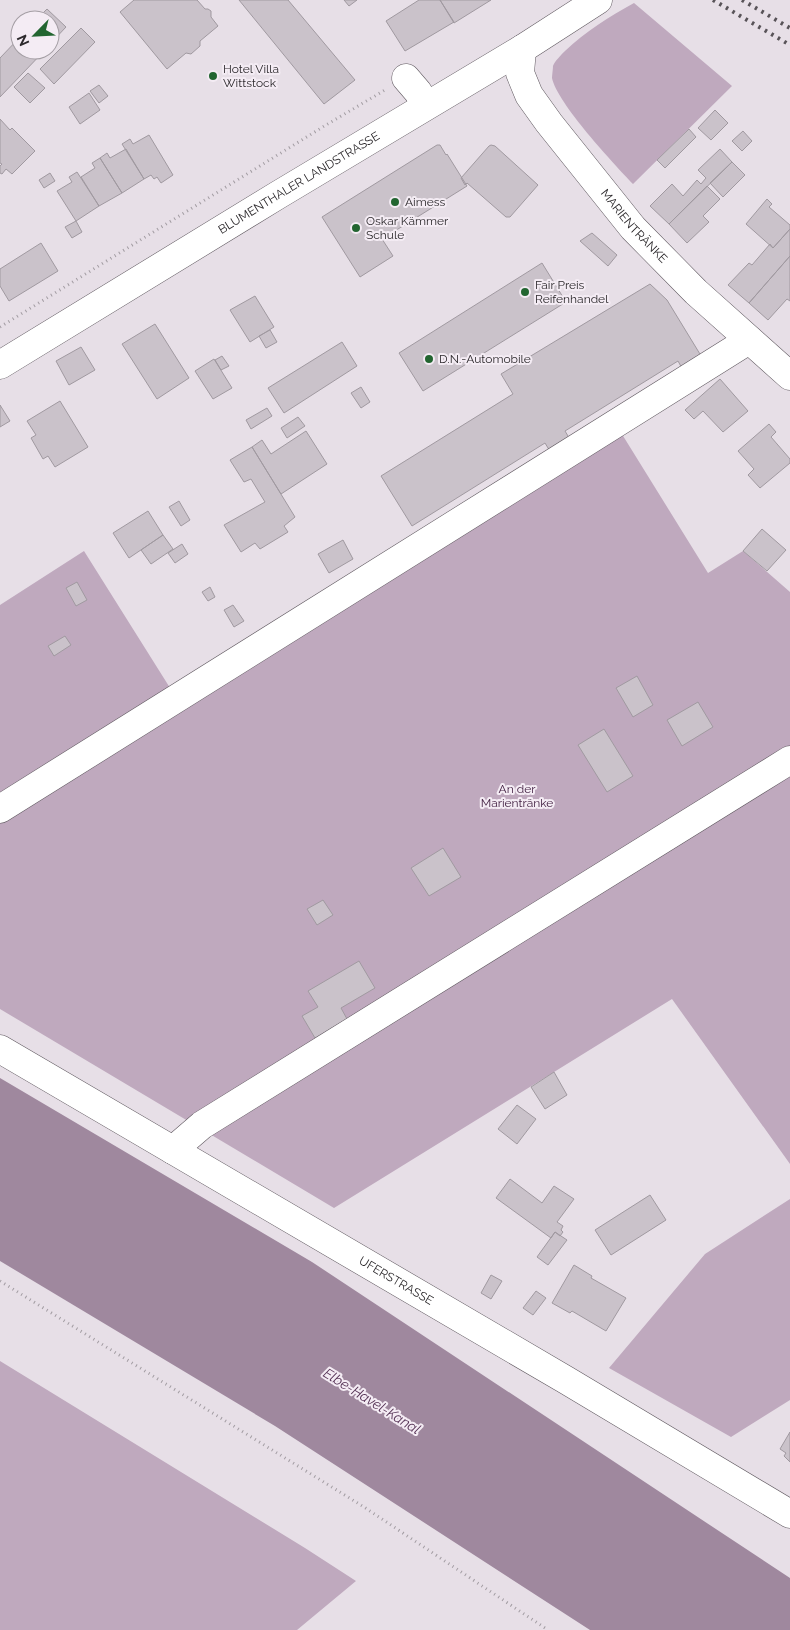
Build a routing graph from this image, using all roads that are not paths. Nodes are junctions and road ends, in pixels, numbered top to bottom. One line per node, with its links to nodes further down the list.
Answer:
1 (598, 0): 2 (street, BLUMENTHALER LANDSTRASSE)
2 (522, 49): 4 (street, BLUMENTHALER LANDSTRASSE); 5 (street, MARIENTRÄNKE)
3 (406, 78): 4 (street)
4 (426, 105): 6 (street, BLUMENTHALER LANDSTRASSE)
5 (749, 340): 7 (street, MARIENTRÄNKE); 9 (street)
6 (0, 365)
7 (790, 376)
8 (790, 760): 11 (street)
9 (0, 809)
10 (0, 1049): 11 (street, UFERSTRASSE)
11 (173, 1150): 12 (street, UFERSTRASSE)
12 (790, 1514)

